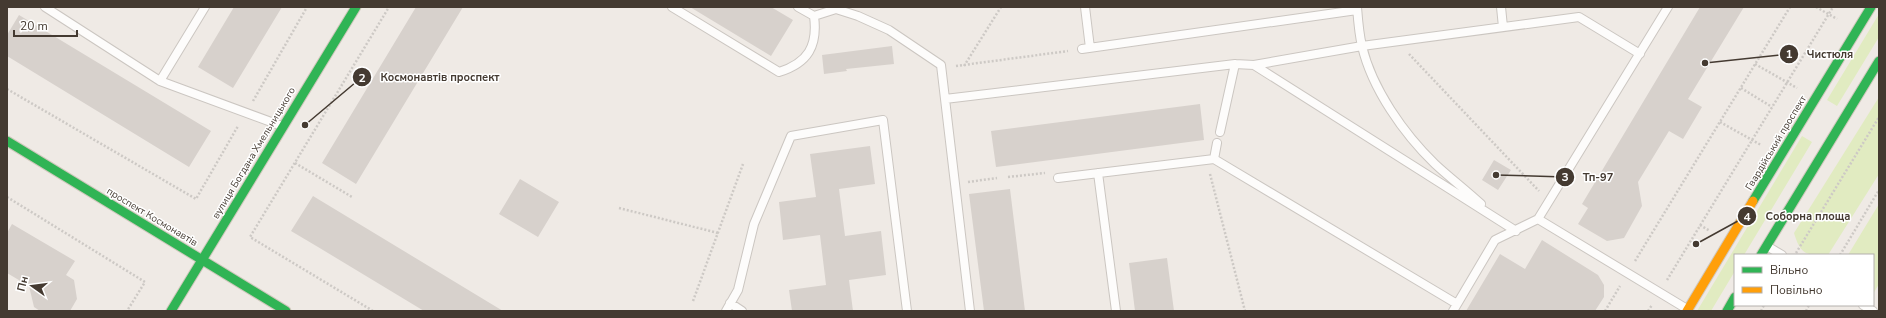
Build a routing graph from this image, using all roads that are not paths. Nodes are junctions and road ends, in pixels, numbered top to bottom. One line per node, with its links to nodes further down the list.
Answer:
1 (44, 7): 18 (lane)
2 (205, 7): 18 (lane)
3 (356, 7): 20 (main road, вулиця Богдана Хмельницького)
4 (672, 7): 11 (lane)
5 (798, 7): 11 (lane)
6 (1085, 7): 10 (lane)
7 (1501, 7): 12 (lane)
8 (1668, 7): 14 (lane)
9 (1871, 7): 37 (main road, Гвардійський проспект)
10 (1357, 8): 13 (lane)
11 (814, 16): 19 (lane)
12 (1503, 27): 13 (lane); 14 (lane)
13 (1362, 46): 17 (lane); 27 (lane)
14 (1640, 54): 28 (lane)
15 (1879, 60): 30 (main road)
16 (1235, 64): 17 (lane); 19 (lane); 21 (lane)
17 (1254, 65): 27 (lane)
18 (160, 81): 20 (lane)
19 (945, 99): 43 (lane)
20 (283, 127): 33 (main road, вулиця Богдана Хмельницького)
21 (1220, 132)
22 (7, 141): 33 (main road, проспект Космонавтів)
23 (1217, 143): 24 (lane)
24 (1210, 160): 25 (lane); 36 (lane)
25 (1098, 173): 26 (lane); 44 (lane)
26 (1058, 178)
27 (1493, 216): 29 (lane)
28 (1538, 219): 29 (lane); 37 (lane)
29 (1516, 231): 36 (lane)
30 (1767, 245): 31 (main road); 32 (lane)
31 (1762, 254)
32 (1780, 254)
33 (202, 260): 38 (main road, вулиця Богдана Хмельницького); 39 (main road, проспект Космонавтів)
34 (1734, 300): 45 (main road)
35 (730, 303): 40 (lane); 41 (lane); 42 (lane)
36 (1455, 307)
37 (1687, 310)
38 (171, 311)
39 (286, 311)
40 (726, 311)
41 (742, 311)
42 (907, 311)
43 (970, 311)
44 (1116, 311)
45 (1727, 311)

